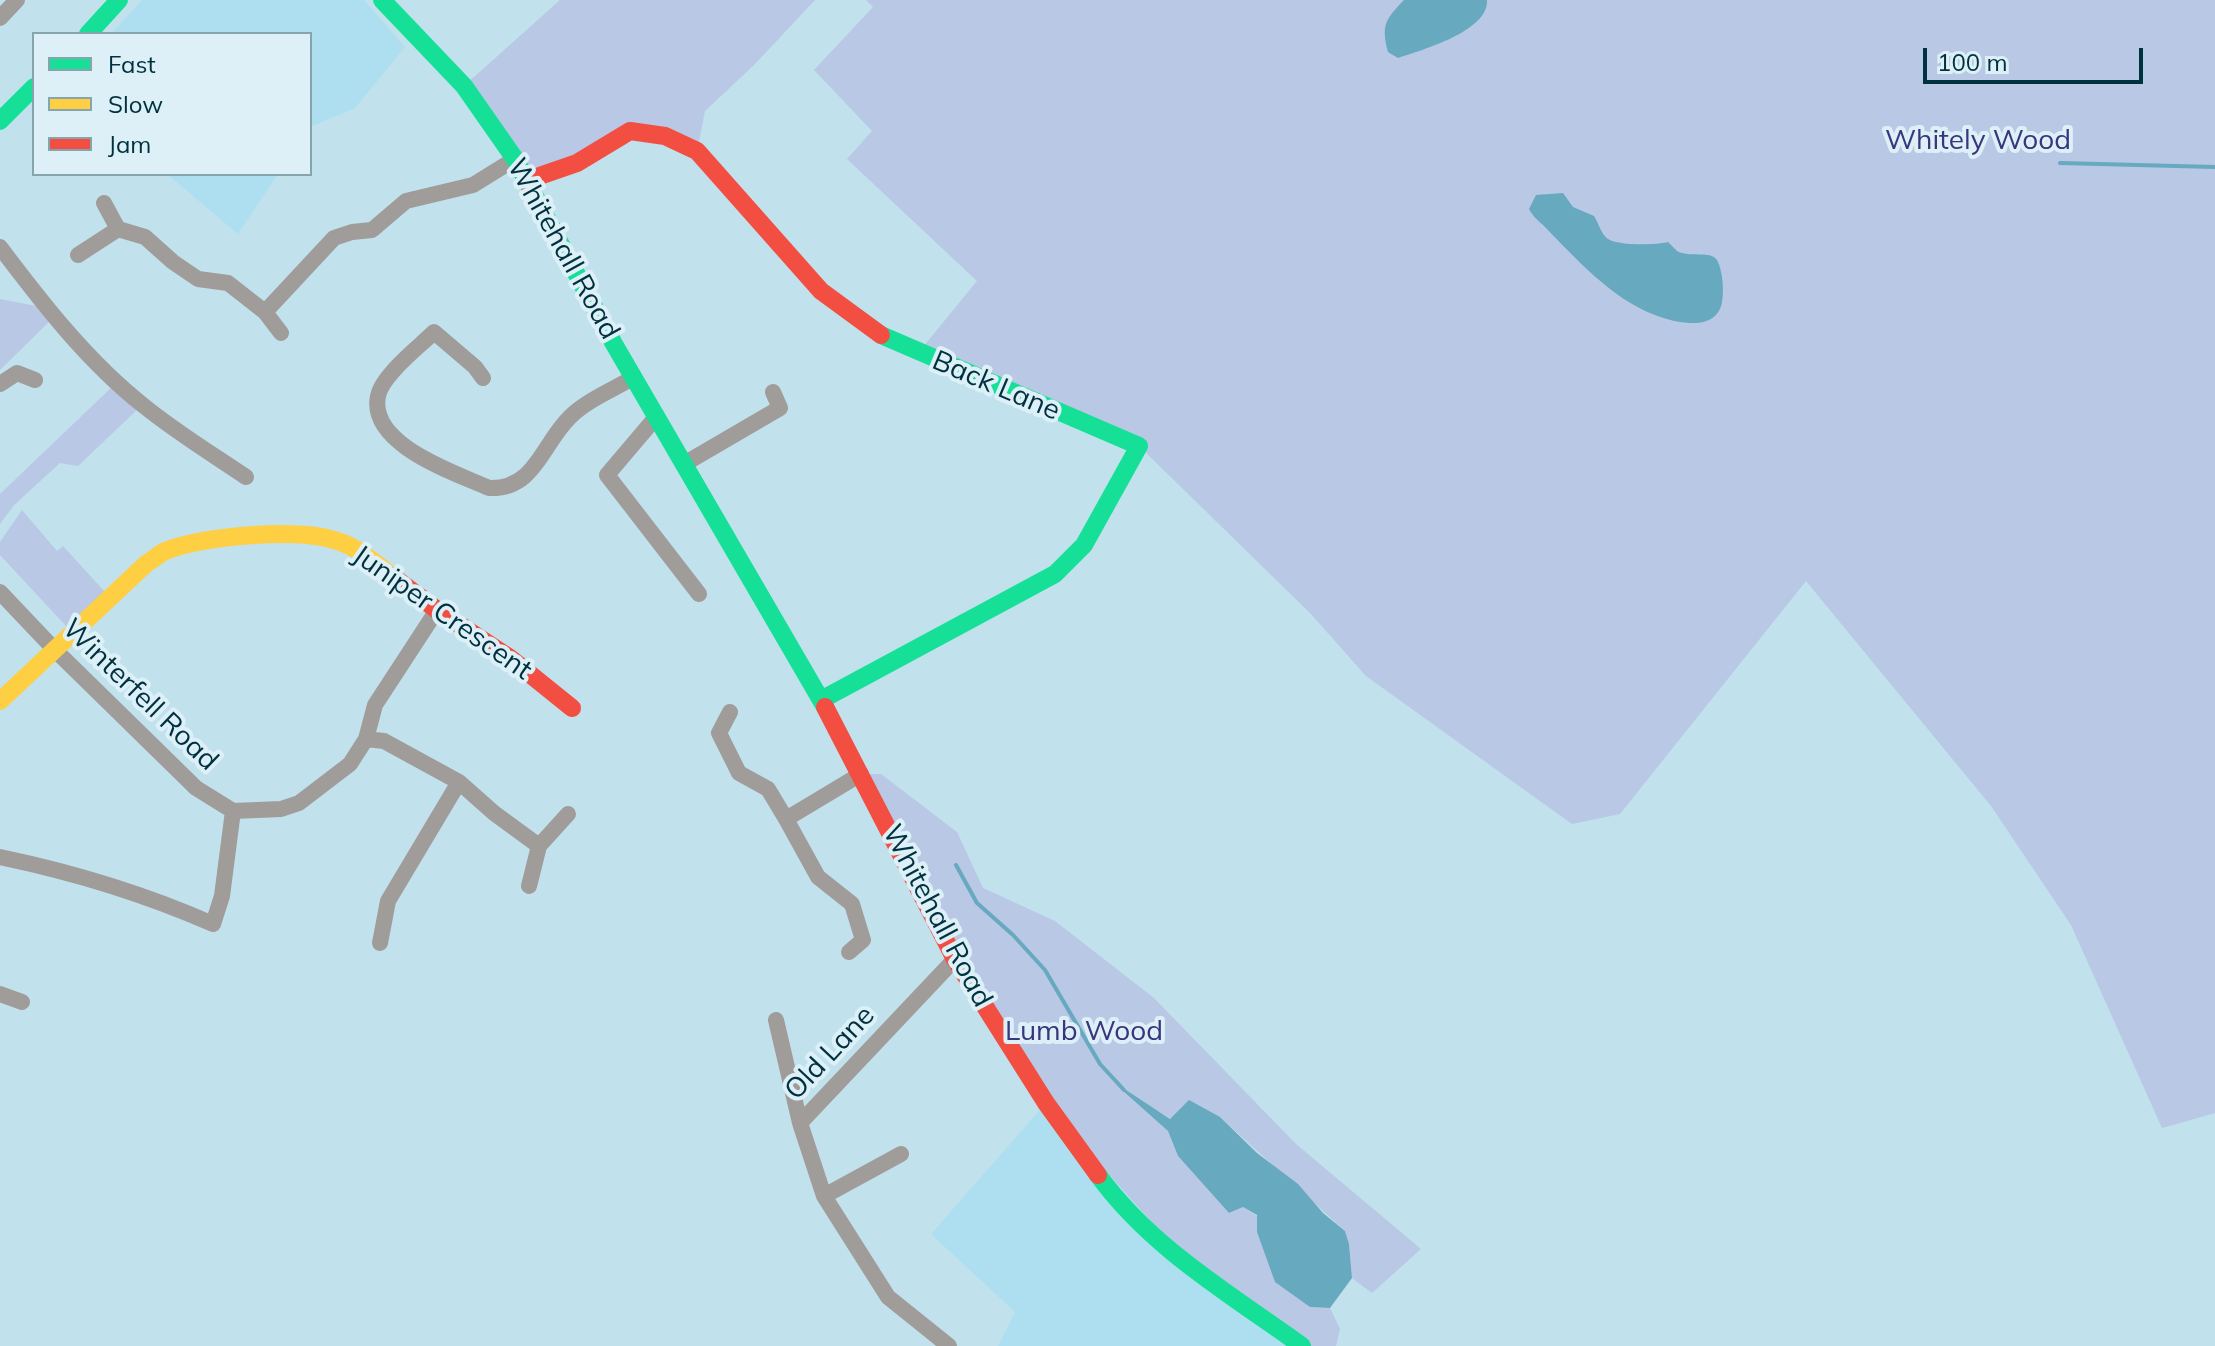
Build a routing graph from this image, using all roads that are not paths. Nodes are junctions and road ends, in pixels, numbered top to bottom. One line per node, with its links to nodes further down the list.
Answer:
1 (17, 0): 4 (street)
2 (382, 0): 8 (street, Whitehall Road)
3 (109, 3): 5 (street)
4 (0, 18)
5 (89, 32)
6 (32, 89): 7 (street)
7 (0, 121)
8 (515, 159): 9 (street, Whitehall Road); 14 (street)
9 (525, 181): 16 (street, Whitehall Road); 28 (street, Back Lane)
10 (104, 203): 11 (street)
11 (118, 229): 13 (street); 14 (street)
12 (0, 247): 23 (street)
13 (78, 255)
14 (265, 312): 15 (street)
15 (281, 333)
16 (634, 377): 17 (street); 21 (street, Whitehall Road)
17 (483, 378)
18 (35, 380): 19 (street)
19 (0, 384)
20 (773, 392): 22 (street)
21 (657, 416): 22 (street, Whitehall Road); 25 (street)
22 (684, 464): 28 (street, Whitehall Road)
23 (246, 477)
24 (0, 592): 27 (street, Winterfell Road)
25 (699, 594)
26 (437, 610): 27 (street, Juniper Crescent); 30 (street, Juniper Crescent); 32 (street)
27 (54, 649): 29 (street, Juniper Crescent); 35 (street, Winterfell Road)
28 (821, 700): 33 (street, Whitehall Road)
29 (0, 701)
30 (572, 708)
31 (730, 712): 37 (street)
32 (366, 739): 34 (street); 35 (street)
33 (861, 774): 37 (street); 43 (street, Whitehall Road)
34 (459, 782): 38 (street); 41 (street)
35 (233, 811): 39 (street)
36 (568, 814): 38 (street)
37 (786, 819): 42 (street)
38 (539, 846): 40 (street)
39 (0, 857)
40 (529, 886)
41 (380, 943)
42 (849, 952)
43 (955, 959): 47 (street, Old Lane); 51 (street, Whitehall Road)
44 (0, 994): 45 (street)
45 (22, 1002)
46 (776, 1020): 47 (street)
47 (800, 1123): 49 (street, Old Lane)
48 (901, 1154): 49 (street)
49 (824, 1196): 50 (street, Old Lane)
50 (949, 1346)
51 (1302, 1346)

